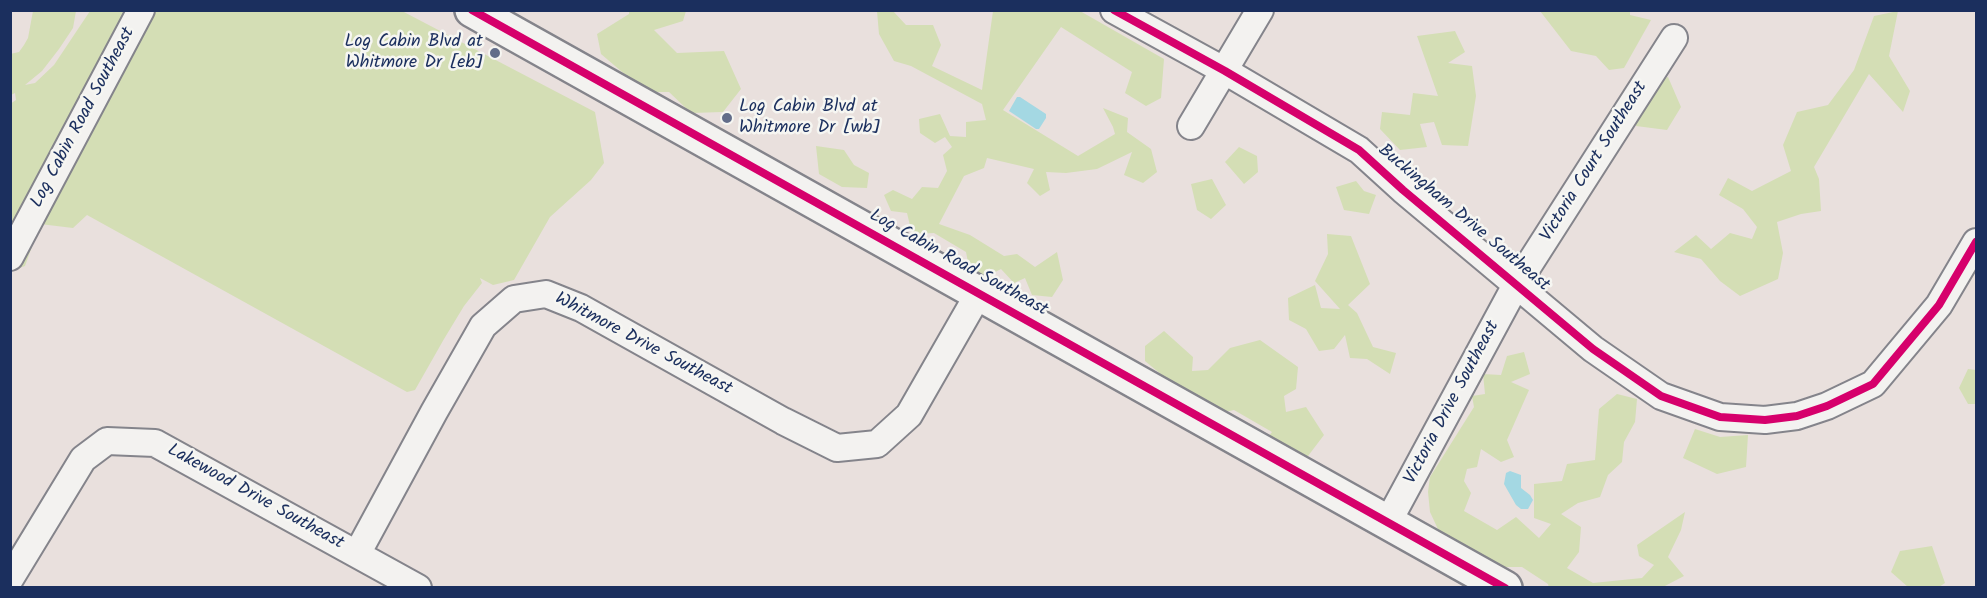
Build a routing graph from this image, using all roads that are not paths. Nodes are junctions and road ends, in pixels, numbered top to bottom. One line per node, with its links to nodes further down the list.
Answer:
1 (141, 10): 9 (street, Log Cabin Road Southeast)
2 (472, 10): 11 (street, Log Cabin Road Southeast)
3 (1114, 10): 6 (street, Buckingham Drive Southeast)
4 (1260, 10): 6 (street)
5 (1674, 38): 10 (street, Victoria Court Southeast)
6 (1225, 71): 7 (street); 10 (street, Buckingham Drive Southeast)
7 (1191, 126)
8 (1977, 242): 10 (street, Buckingham Drive Southeast)
9 (10, 257)
10 (1516, 285): 12 (street, Victoria Drive Southeast)
11 (979, 293): 12 (street, Log Cabin Road Southeast); 14 (street, Whitmore Drive Southeast)
12 (1389, 522): 13 (street, Log Cabin Road Southeast)
13 (1428, 544): 17 (street, Log Cabin Road Southeast); 18 (street, Log Cabin Road Southeast)
14 (357, 554): 15 (street, Lakewood Drive Southeast); 16 (street, Lakewood Drive Southeast)
15 (11, 575)
16 (418, 588)
17 (1483, 588)
18 (1505, 588)

